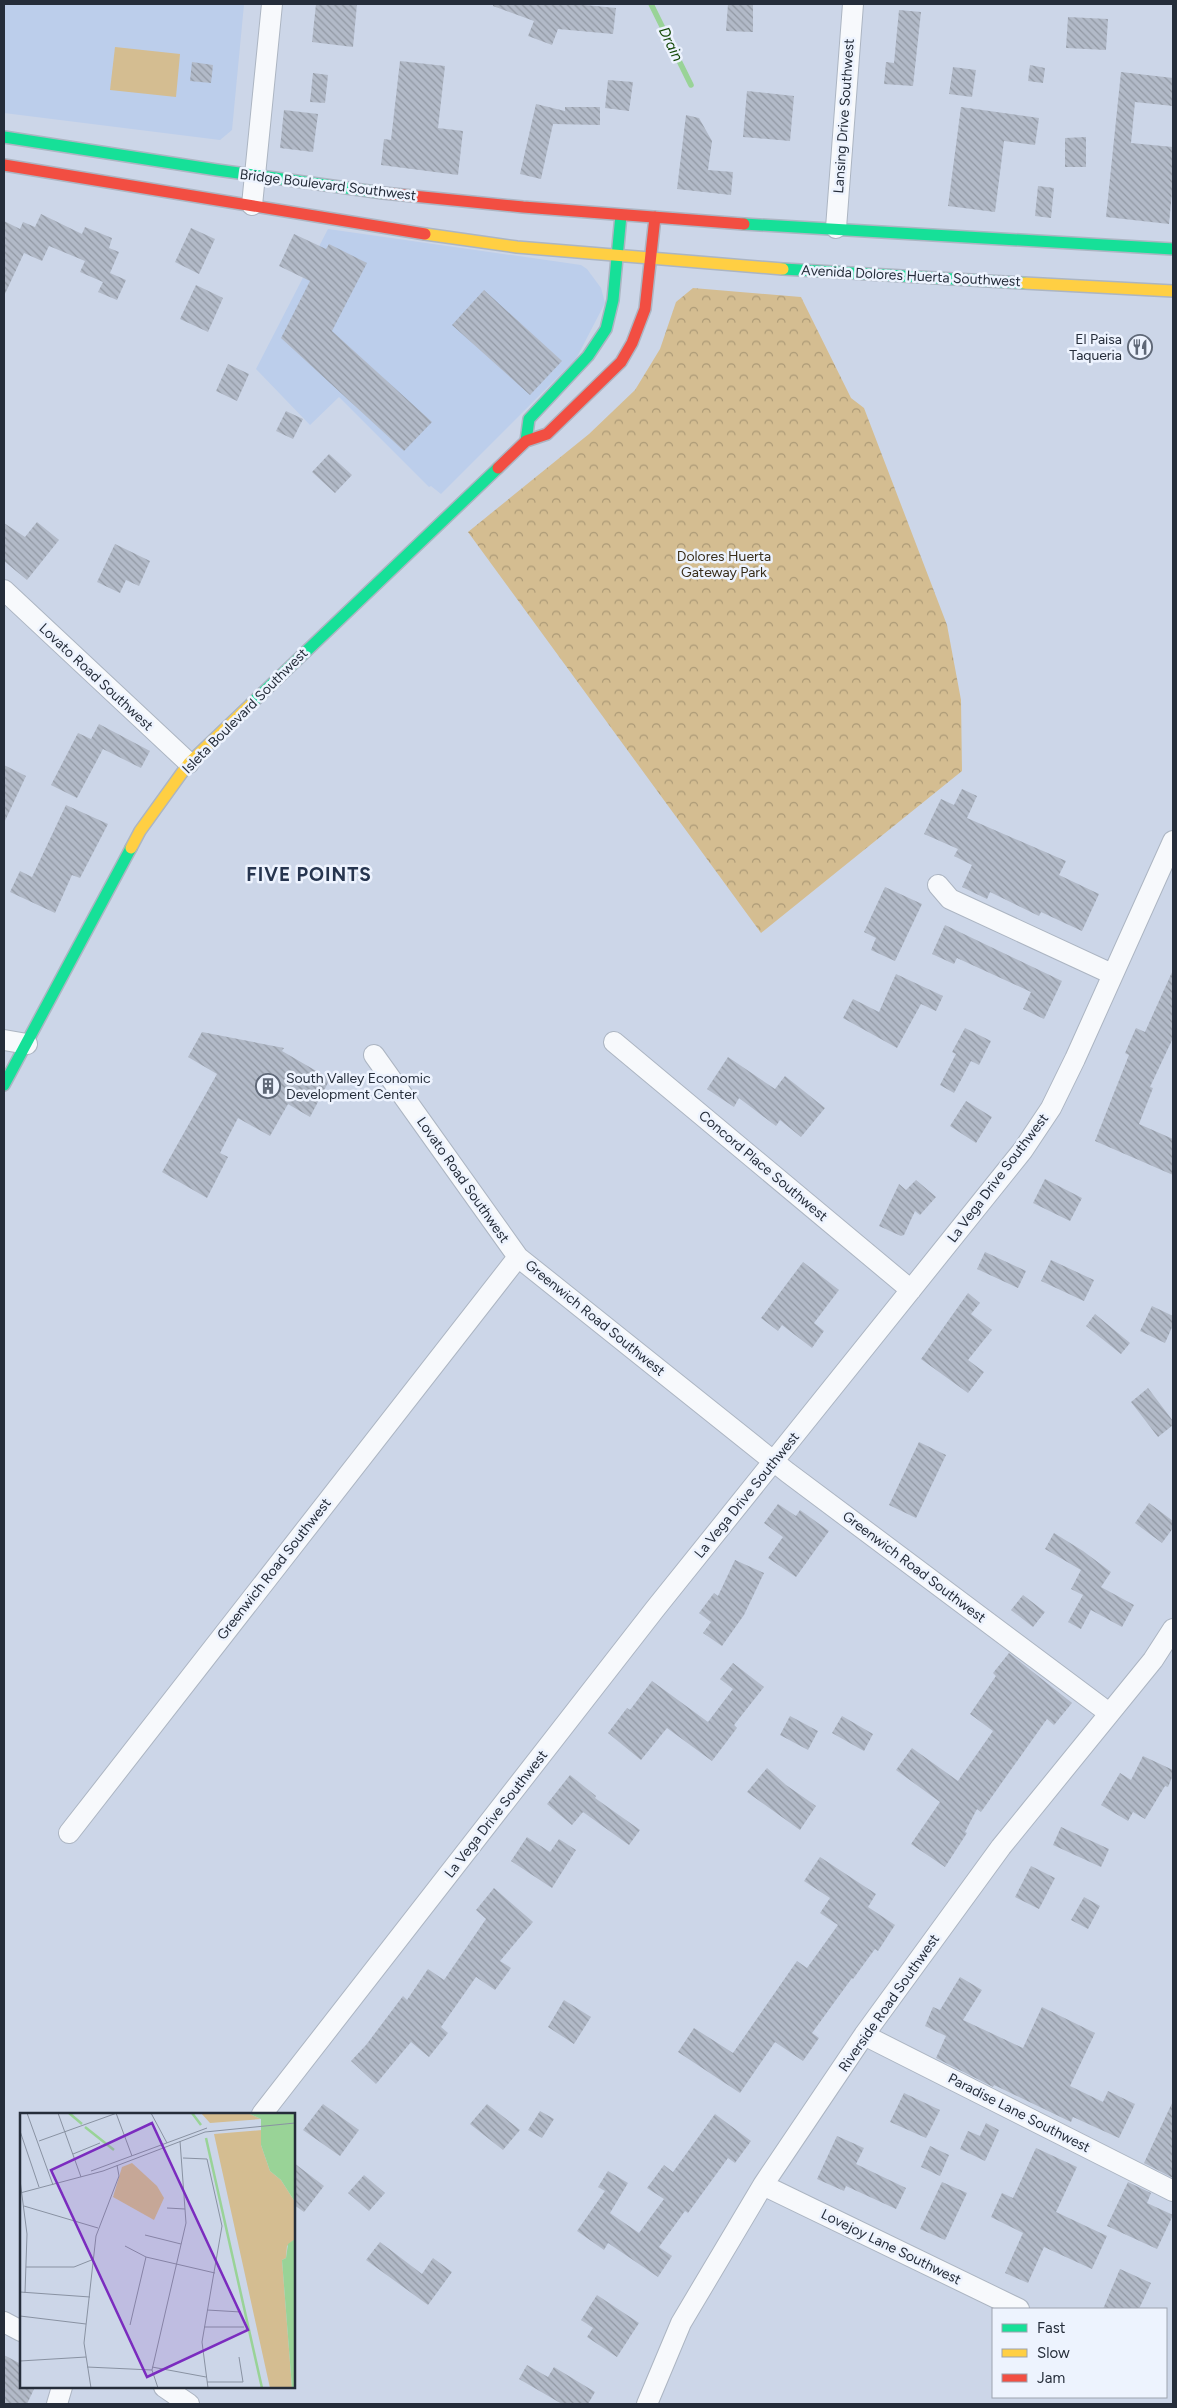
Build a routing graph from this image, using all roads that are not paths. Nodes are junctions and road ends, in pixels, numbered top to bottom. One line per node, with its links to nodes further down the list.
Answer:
1 (272, 4): 5 (street)
2 (853, 4): 9 (street, Lansing Drive Southwest)
3 (4, 137): 5 (main road, Bridge Boulevard Southwest)
4 (4, 164): 6 (main road, Bridge Boulevard Southwest)
5 (256, 176): 6 (street); 7 (main road, Bridge Boulevard Southwest)
6 (252, 205): 11 (main road, Bridge Boulevard Southwest)
7 (621, 215): 8 (main road, Bridge Boulevard Southwest); 11 (main road)
8 (655, 217): 9 (main road); 12 (main road, Isleta Boulevard Southwest)
9 (836, 228): 10 (main road)
10 (1173, 249)
11 (619, 258): 12 (main road, Bridge Boulevard Southwest); 14 (main road)
12 (650, 260): 13 (main road, Avenida Dolores Huerta Southwest); 14 (main road, Isleta Boulevard Southwest)
13 (1173, 291)
14 (526, 441): 16 (main road, Isleta Boulevard Southwest)
15 (4, 590): 16 (street, Lovato Road Southwest)
16 (189, 763): 22 (main road, Isleta Boulevard Southwest)
17 (1173, 842): 19 (street, La Vega Drive Southwest)
18 (938, 885): 19 (street)
19 (1112, 974): 26 (street, La Vega Drive Southwest)
20 (4, 1040): 22 (street)
21 (614, 1042): 26 (street, Concord Place Southwest)
22 (27, 1044): 24 (main road, Isleta Boulevard Southwest)
23 (374, 1055): 25 (street, Lovato Road Southwest)
24 (4, 1085)
25 (518, 1257): 27 (street, Greenwich Road Southwest); 30 (street, Greenwich Road Southwest)
26 (911, 1290): 27 (street, La Vega Drive Southwest)
27 (774, 1461): 29 (street, Greenwich Road Southwest); 32 (street, La Vega Drive Southwest)
28 (1173, 1629): 29 (street, Riverside Road Southwest)
29 (1109, 1713): 31 (street, Riverside Road Southwest)
30 (69, 1833)
31 (864, 2035): 33 (street, Riverside Road Southwest); 34 (street, Paradise Lane Southwest)
32 (263, 2113)
33 (763, 2185): 35 (street, Lovejoy Lane Southwest); 42 (street, Riverside Road Southwest)
34 (1173, 2191)
35 (1017, 2308)
36 (4, 2322): 37 (street)
37 (20, 2330)
38 (62, 2388): 40 (street)
39 (165, 2388): 41 (street)
40 (57, 2404)
41 (188, 2404)
42 (647, 2404)

